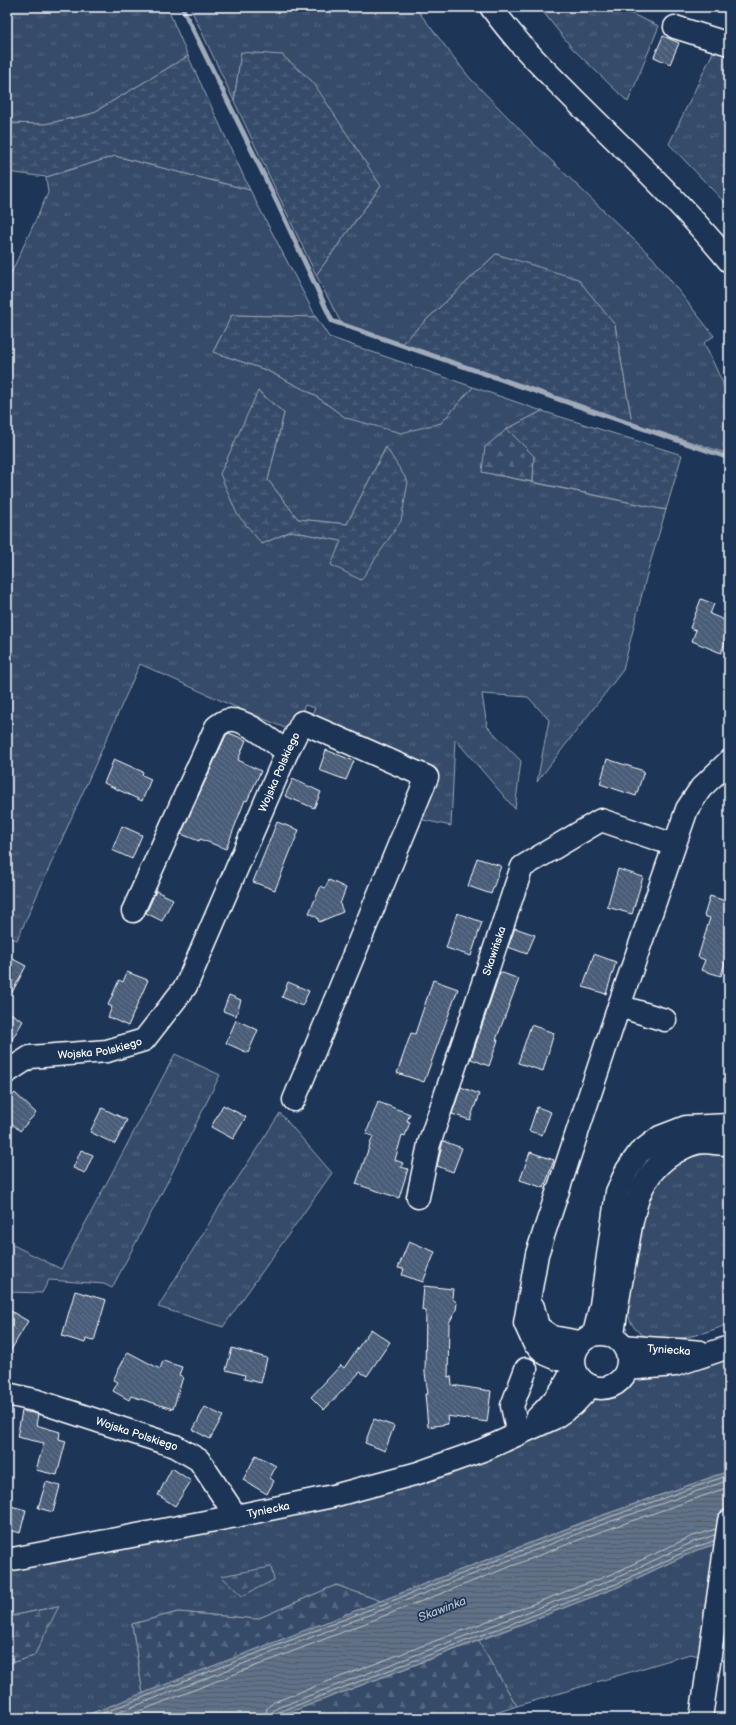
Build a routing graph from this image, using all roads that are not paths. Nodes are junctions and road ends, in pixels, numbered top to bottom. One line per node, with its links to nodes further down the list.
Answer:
1 (491, 7): 4 (street)
2 (675, 27): 3 (street)
3 (729, 44)
4 (729, 261)
5 (288, 752): 8 (street); 11 (street, Wojska Polskiego); 12 (street, Wojska Polskiego)
6 (729, 762): 7 (street)
7 (674, 845): 9 (street); 14 (street, Skawińska)
8 (133, 911)
9 (619, 1006): 10 (street); 15 (street)
10 (665, 1020)
11 (7, 1072)
12 (294, 1100)
13 (729, 1130): 15 (street)
14 (418, 1197)
15 (593, 1348): 16 (street, Tyniecka); 18 (street); 19 (street); 21 (street, Tyniecka)
16 (721, 1350): 18 (street, Tyniecka)
17 (526, 1369): 21 (street)
18 (627, 1369): 19 (street)
19 (591, 1386): 21 (street, Tyniecka)
20 (7, 1394): 22 (street, Wojska Polskiego)
21 (520, 1433): 22 (street, Tyniecka)
22 (236, 1516): 24 (street, Tyniecka)
23 (729, 1521): 25 (street)
24 (7, 1560)
25 (701, 1718)

